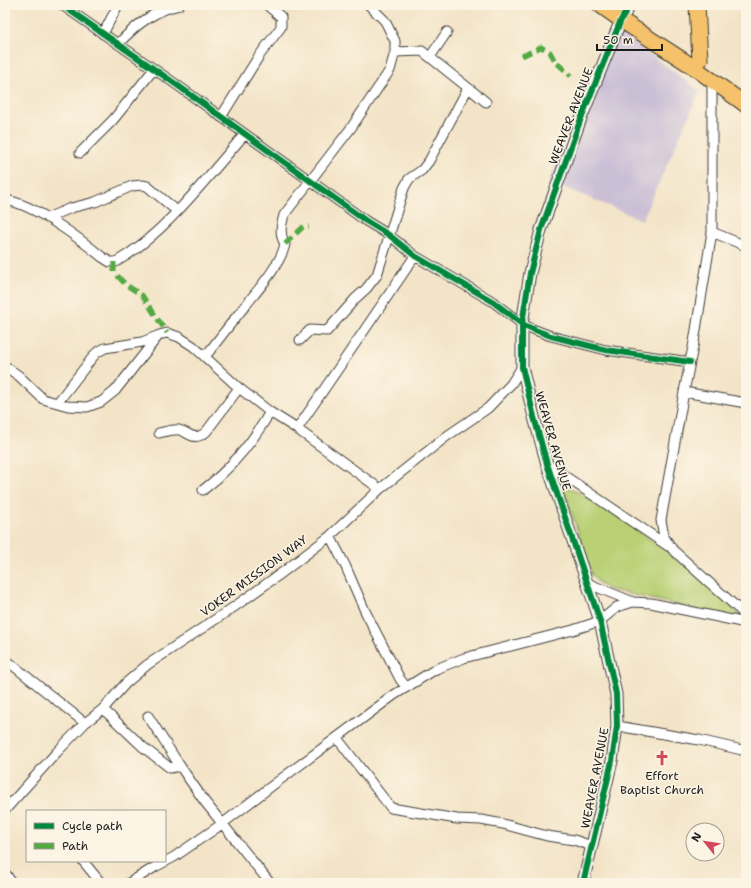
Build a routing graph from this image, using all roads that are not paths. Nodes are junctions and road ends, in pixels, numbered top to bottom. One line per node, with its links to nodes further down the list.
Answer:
1 (62, 5): 10 (street)
2 (118, 5): 10 (street)
3 (179, 5): 11 (street)
4 (267, 5): 21 (street)
5 (369, 5): 12 (street)
6 (600, 5): 8 (highway)
7 (697, 5): 14 (highway)
8 (624, 10): 14 (highway); 16 (highway); 32 (street, WEAVER AVENUE)
9 (447, 32): 13 (street)
10 (103, 34): 11 (street)
11 (118, 44): 15 (street)
12 (395, 52): 13 (street); 24 (street)
13 (430, 57): 17 (street)
14 (700, 60): 18 (highway)
15 (154, 69): 21 (street); 23 (street)
16 (712, 80): 20 (highway); 28 (street)
17 (468, 88): 19 (street); 29 (street)
18 (746, 92)
19 (486, 102)
20 (746, 105)
21 (221, 117): 22 (street)
22 (245, 134): 24 (street); 26 (street)
23 (80, 153)
24 (310, 180): 29 (street); 35 (street)
25 (5, 200): 27 (street)
26 (177, 211): 27 (street); 27 (street)
27 (47, 218)
28 (712, 232): 30 (street); 36 (street)
29 (389, 235): 31 (street); 34 (street)
30 (746, 246)
31 (415, 256): 32 (street); 44 (street)
32 (522, 324): 36 (street); 38 (street, WEAVER AVENUE)
33 (159, 335): 35 (street); 41 (street); 41 (street)
34 (300, 340)
35 (205, 357): 39 (street)
36 (690, 362): 40 (street)
37 (5, 366): 41 (street)
38 (522, 367): 46 (street, WEAVER AVENUE); 47 (street, VOKER MISSION WAY)
39 (239, 388): 43 (street); 45 (street)
40 (684, 392): 42 (street); 50 (street)
41 (58, 402)
42 (746, 403)
43 (270, 412): 44 (street); 48 (street)
44 (297, 429): 47 (street)
45 (159, 433)
46 (547, 464): 50 (street); 51 (street, WEAVER AVENUE)
47 (380, 489): 49 (street, VOKER MISSION WAY)
48 (203, 490)
49 (330, 536): 57 (street); 58 (street, VOKER MISSION WAY)
50 (673, 550): 53 (street)
51 (587, 583): 52 (street); 54 (street, WEAVER AVENUE)
52 (633, 602): 54 (street); 55 (street)
53 (746, 618)
54 (600, 621): 57 (street); 61 (street, WEAVER AVENUE)
55 (746, 623)
56 (5, 659): 60 (street)
57 (406, 687): 62 (street)
58 (103, 709): 60 (street, VOKER MISSION WAY); 64 (street)
59 (148, 716): 64 (street)
60 (85, 723): 65 (street, VOKER MISSION WAY)
61 (617, 726): 63 (street); 67 (street, WEAVER AVENUE)
62 (337, 738): 66 (street); 67 (street)
63 (746, 752)
64 (180, 766): 66 (street)
65 (5, 810)
66 (222, 824): 68 (street); 75 (street)
67 (592, 846): 76 (street, WEAVER AVENUE)
68 (166, 861)
69 (84, 862): 73 (street)
70 (164, 862): 74 (street)
71 (5, 873): 72 (street)
72 (12, 883)
73 (101, 883)
74 (129, 883)
75 (270, 883)
76 (584, 883)

